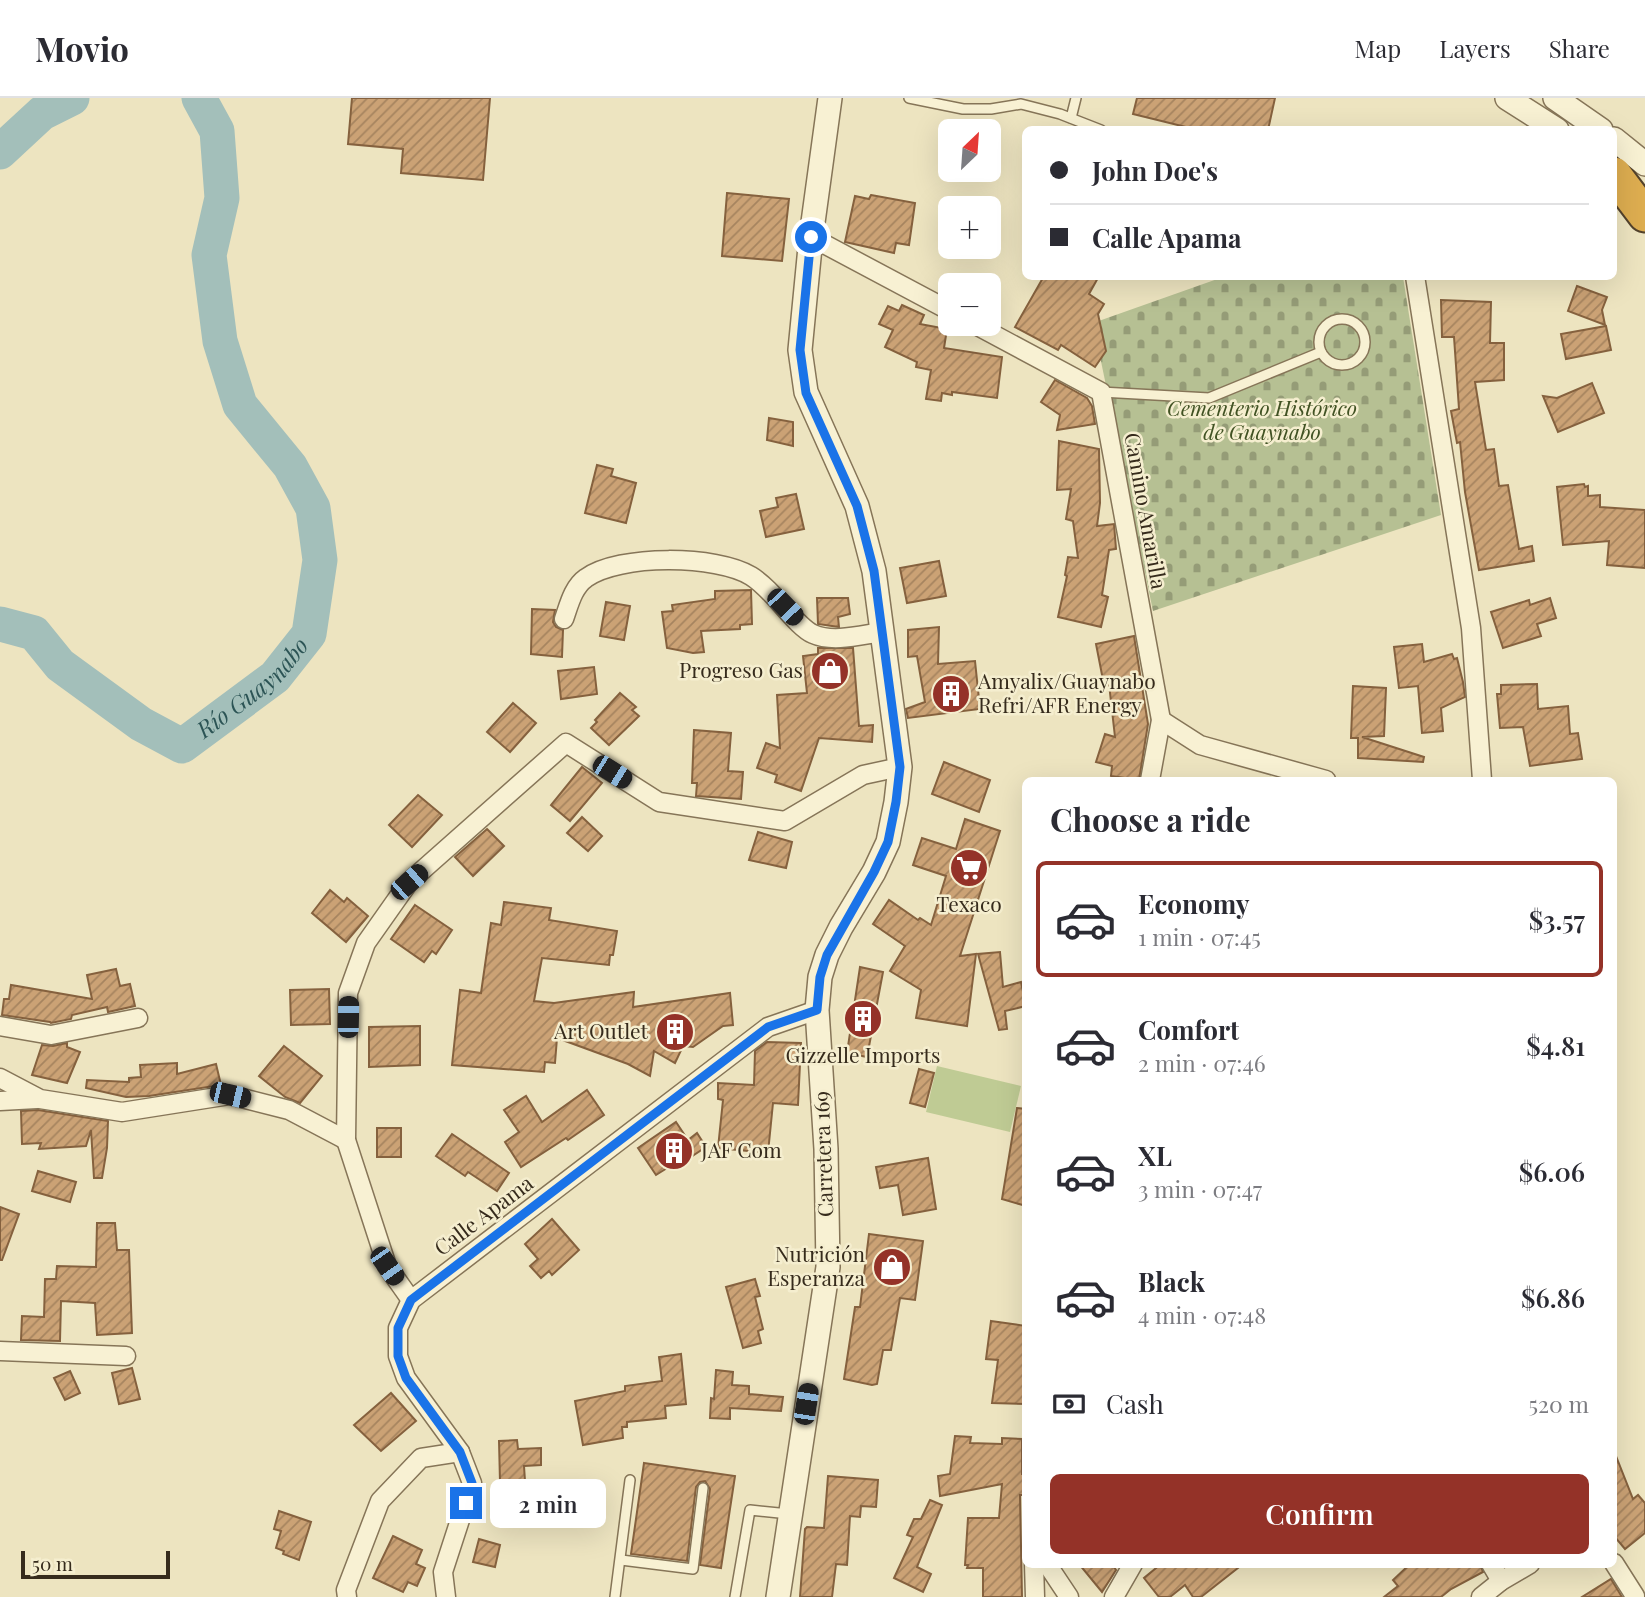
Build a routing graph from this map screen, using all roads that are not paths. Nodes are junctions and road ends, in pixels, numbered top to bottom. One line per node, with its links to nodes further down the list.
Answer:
1 (909, 98): 6 (lane)
2 (1076, 98): 6 (lane)
3 (1507, 98): 8 (street)
4 (1555, 98): 9 (street)
5 (831, 102): 16 (street, Carretera 169)
6 (1071, 118): 7 (lane)
7 (1091, 126)
8 (1551, 126)
9 (1595, 126)
10 (1617, 141): 11 (street)
11 (1645, 164)
12 (1617, 175): 14 (street)
13 (1617, 177): 15 (highway)
14 (1645, 194)
15 (1645, 215)
16 (811, 237): 18 (street); 23 (street, Carretera 169)
17 (1416, 280): 28 (street)
18 (938, 305)
19 (996, 336): 21 (street)
20 (1321, 352): 20 (lane); 21 (lane)
21 (1101, 392): 24 (street, Camino Amarilla)
22 (564, 620): 23 (street)
23 (882, 632): 25 (street, Carretera 169)
24 (1161, 720): 26 (street, Camino Amarilla); 27 (street)
25 (900, 767): 29 (street, Carretera 169); 35 (street)
26 (1151, 777)
27 (1316, 777)
28 (1482, 777)
29 (817, 1010): 36 (street, Calle Apama); 42 (street, Carretera 169)
30 (138, 1018): 31 (street)
31 (0, 1026)
32 (0, 1078): 33 (street)
33 (40, 1099): 34 (street); 35 (street)
34 (0, 1101)
35 (346, 1140): 36 (street)
36 (411, 1300): 39 (street)
37 (0, 1351): 38 (street)
38 (126, 1356)
39 (460, 1452): 52 (street); 53 (street)
40 (630, 1480): 43 (lane)
41 (703, 1488): 43 (lane)
42 (789, 1514): 55 (lane); 56 (street, Carretera 169)
43 (621, 1560): 54 (lane)
44 (1034, 1568): 57 (street)
45 (1050, 1568): 58 (street)
46 (1131, 1568): 59 (street)
47 (1493, 1568): 50 (street)
48 (1523, 1568): 50 (street)
49 (1617, 1568): 51 (street)
50 (1501, 1581): 60 (street)
51 (1635, 1596)
52 (347, 1597)
53 (446, 1597)
54 (615, 1597)
55 (735, 1597)
56 (778, 1597)
57 (1035, 1597)
58 (1069, 1597)
59 (1114, 1597)
60 (1481, 1597)

